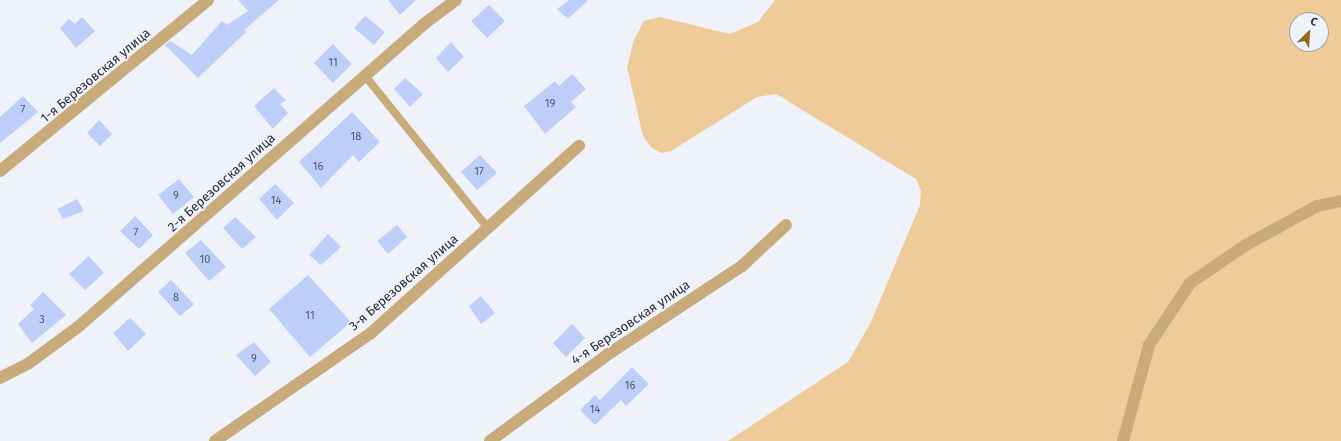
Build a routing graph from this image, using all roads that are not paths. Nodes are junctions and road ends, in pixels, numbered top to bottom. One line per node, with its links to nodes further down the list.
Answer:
1 (208, 0): 5 (street, 1-я Березовская улица)
2 (456, 0): 3 (street, 2-я Березовская улица)
3 (366, 77): 8 (lane); 9 (street, 2-я Березовская улица)
4 (579, 146): 8 (street, 3-я Березовская улица)
5 (0, 171)
6 (1341, 201): 12 (street)
7 (786, 225): 11 (street, 4-я Березовская улица)
8 (488, 228): 10 (street, 3-я Березовская улица)
9 (0, 378)
10 (215, 441)
11 (490, 441)
12 (1123, 441)

